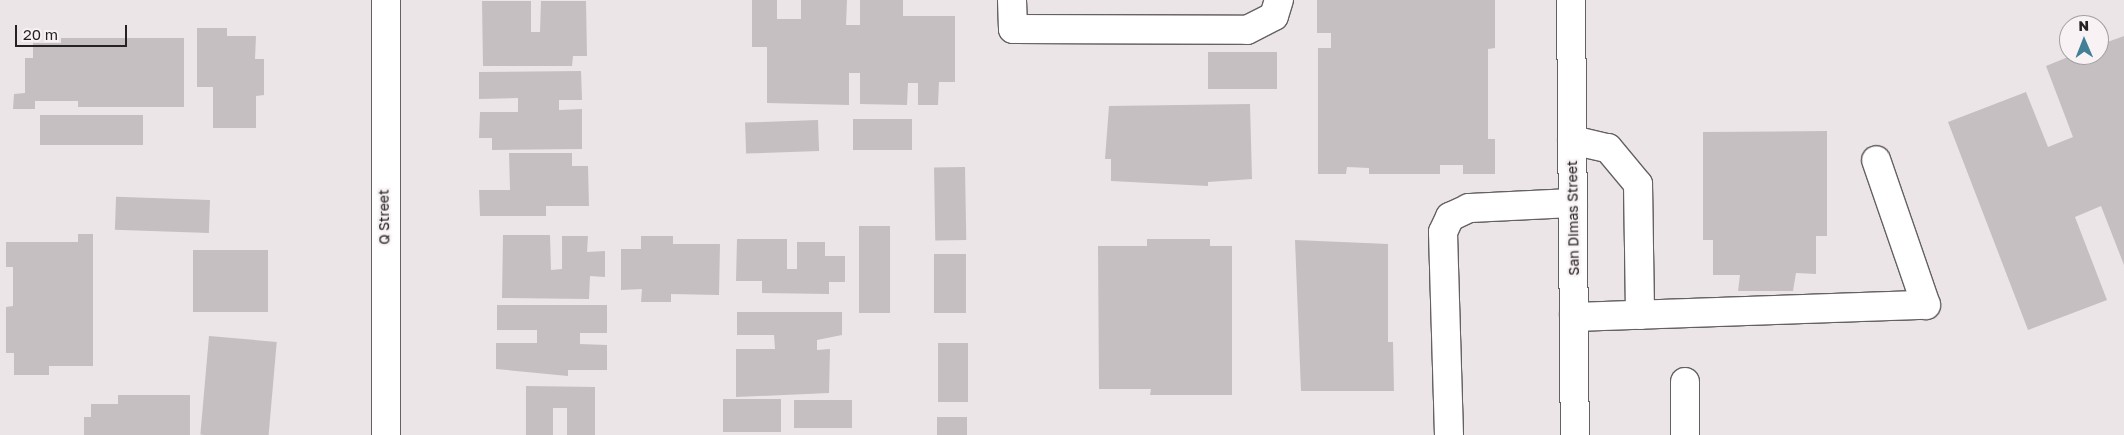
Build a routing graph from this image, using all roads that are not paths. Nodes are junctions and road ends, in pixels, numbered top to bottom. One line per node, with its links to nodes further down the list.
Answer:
1 (386, 0): 11 (street, Q Street)
2 (1012, 0): 3 (street)
3 (1279, 0)
4 (1571, 0): 5 (street, San Dimas Street)
5 (1572, 140): 7 (street, San Dimas Street); 8 (street)
6 (1876, 160): 8 (street)
7 (1573, 203): 9 (street, San Dimas Street); 12 (street)
8 (1640, 315): 9 (street)
9 (1574, 317): 13 (street, San Dimas Street)
10 (1685, 382): 14 (street)
11 (386, 435)
12 (1449, 435)
13 (1575, 435)
14 (1685, 435)

